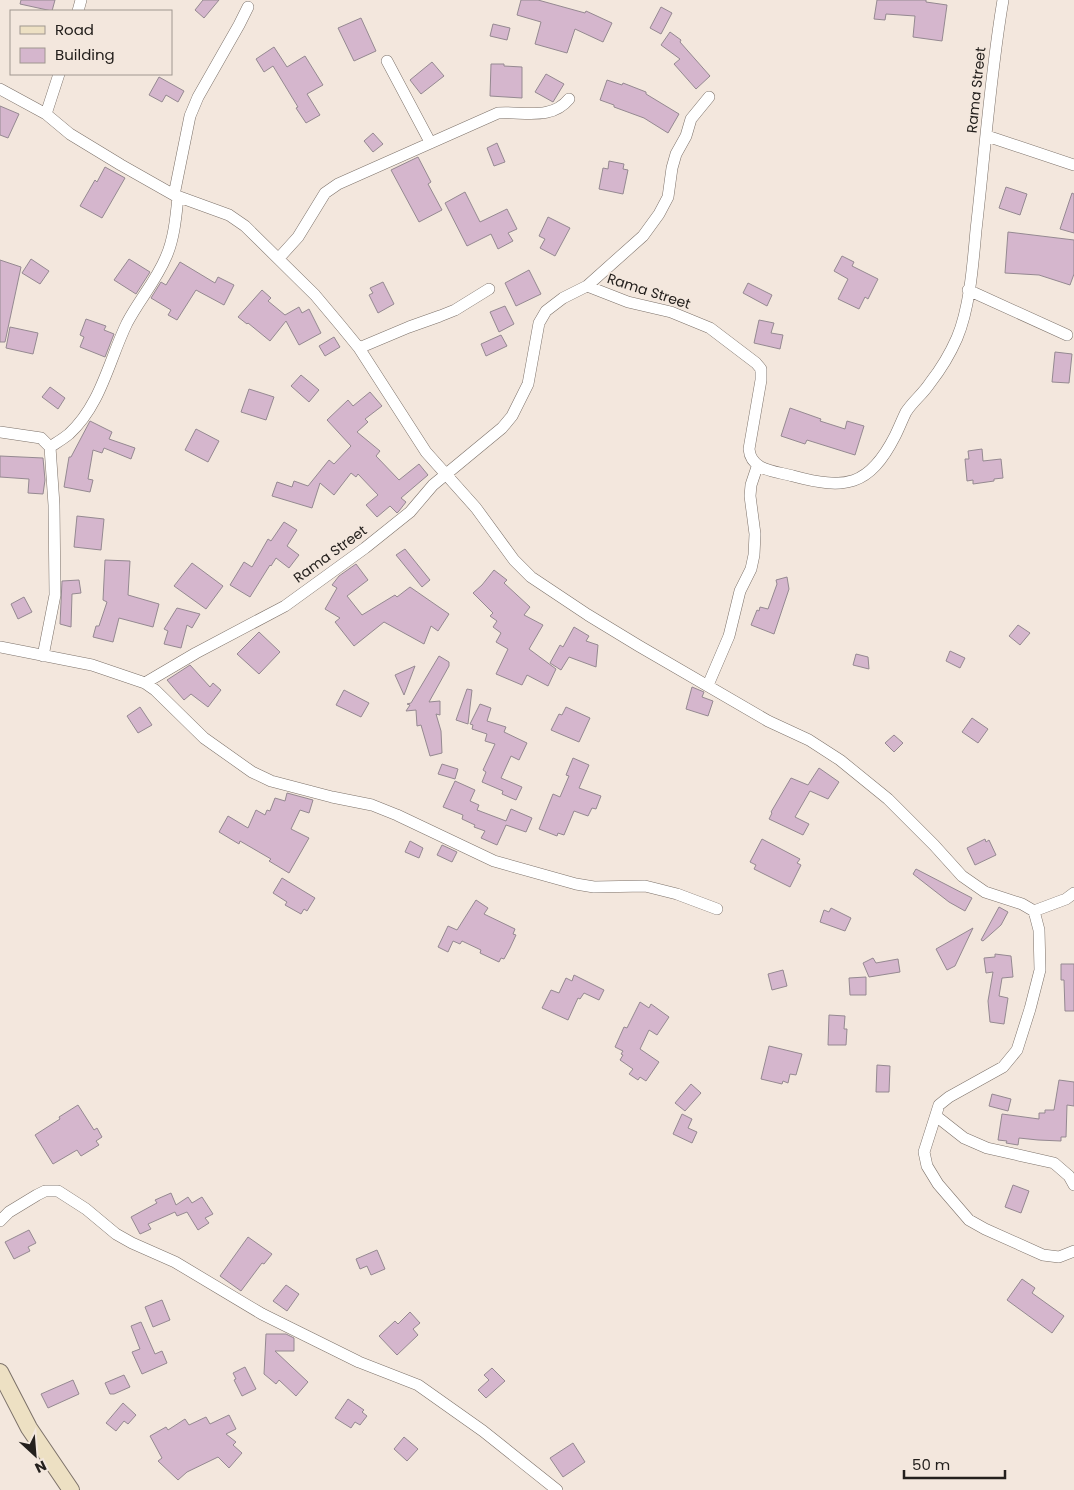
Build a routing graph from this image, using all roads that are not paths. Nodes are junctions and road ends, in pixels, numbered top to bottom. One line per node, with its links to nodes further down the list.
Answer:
1 (1003, 0): 9 (street, Rama Street)
2 (248, 7): 12 (street)
3 (387, 61): 10 (street)
4 (59, 75): 8 (street)
5 (0, 89): 8 (street)
6 (709, 97): 14 (street)
7 (569, 99): 10 (street)
8 (46, 114): 12 (street)
9 (987, 136): 11 (street); 16 (street, Rama Street)
10 (430, 142): 13 (street)
11 (1074, 165)
12 (176, 196): 13 (street); 20 (street)
13 (278, 258): 18 (street)
14 (587, 286): 21 (street, Rama Street); 22 (street, Rama Street)
15 (489, 289): 18 (street)
16 (968, 290): 17 (street); 21 (street, Rama Street)
17 (1067, 335)
18 (359, 348): 22 (street)
19 (0, 432): 20 (street)
20 (50, 447): 24 (street)
21 (757, 467): 26 (street)
22 (446, 474): 25 (street, Rama Street); 26 (street)
23 (0, 647): 24 (street)
24 (43, 656): 25 (street)
25 (145, 683): 28 (street)
26 (708, 685): 29 (street)
27 (1074, 893): 29 (street)
28 (717, 909)
29 (1034, 911): 30 (street)
30 (936, 1116): 31 (street); 33 (street)
31 (1074, 1185)
32 (0, 1222): 36 (street)
33 (1074, 1251)
34 (0, 1372): 35 (main road)
35 (71, 1490)
36 (557, 1490)

